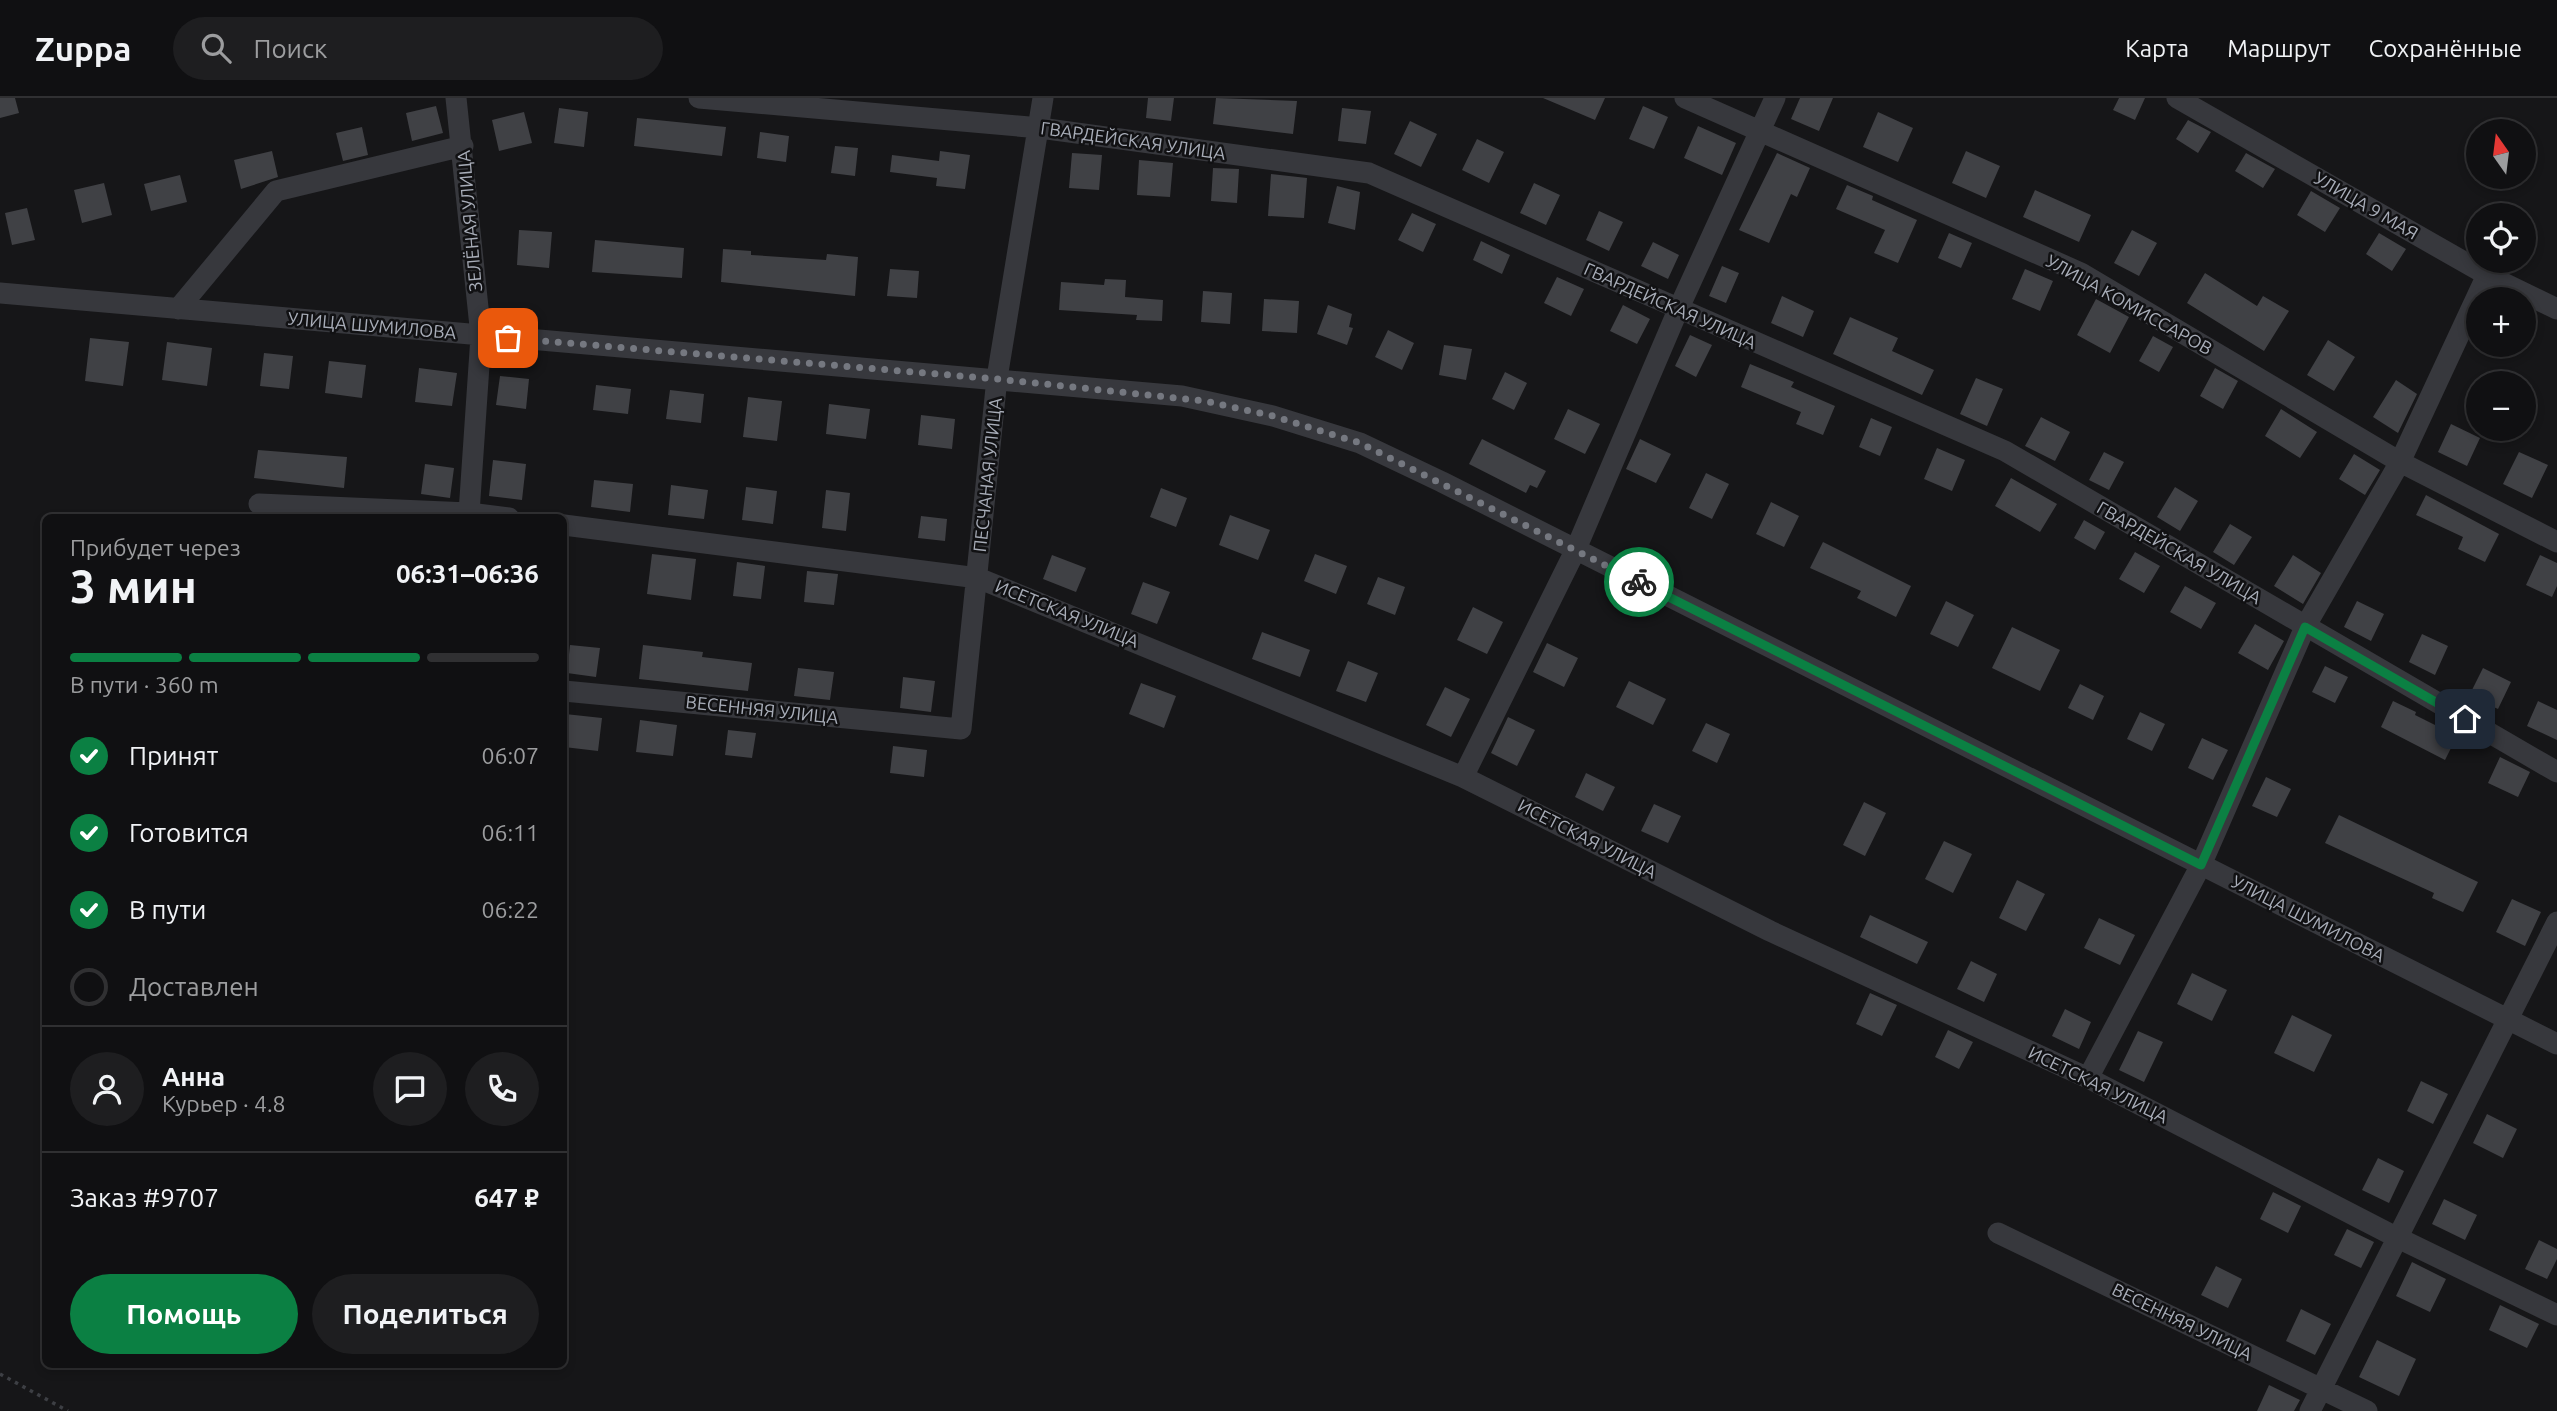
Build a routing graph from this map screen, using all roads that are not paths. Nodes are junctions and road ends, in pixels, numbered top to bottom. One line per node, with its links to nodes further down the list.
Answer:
1 (456, 98): 9 (street, ЗЕЛЁНАЯ УЛИЦА)
2 (699, 98): 7 (street, ГВАРДЕЙСКАЯ УЛИЦА)
3 (1043, 98): 7 (street, ПЕСЧАНАЯ УЛИЦА)
4 (1685, 98): 8 (street, УЛИЦА КОМИССАРОВ)
5 (1775, 98): 8 (street)
6 (2176, 98): 10 (street, УЛИЦА 9 МАЯ)
7 (1040, 128): 14 (street, ГВАРДЕЙСКАЯ УЛИЦА); 16 (street, ПЕСЧАНАЯ УЛИЦА)
8 (1759, 129): 14 (street); 17 (street, УЛИЦА КОМИССАРОВ)
9 (463, 146): 12 (street); 15 (street, ЗЕЛЁНАЯ УЛИЦА)
10 (2487, 275): 13 (street, УЛИЦА 9 МАЯ); 17 (street)
11 (0, 293): 12 (street, УЛИЦА ШУМИЛОВА)
12 (178, 309): 15 (street, УЛИЦА ШУМИЛОВА)
13 (2557, 309)
14 (1678, 310): 23 (street); 25 (street, ГВАРДЕЙСКАЯ УЛИЦА)
15 (481, 336): 16 (street, УЛИЦА ШУМИЛОВА); 19 (street, ЗЕЛЁНАЯ УЛИЦА)
16 (997, 379): 23 (street, УЛИЦА ШУМИЛОВА); 24 (street, ПЕСЧАНАЯ УЛИЦА)
17 (2400, 462): 22 (street, УЛИЦА КОМИССАРОВ); 25 (street)
18 (258, 504): 19 (street)
19 (469, 513): 20 (street)
20 (477, 514)
21 (567, 525): 24 (street, ИСЕТСКАЯ УЛИЦА)
22 (2557, 542)
23 (1576, 549): 29 (street); 30 (street, УЛИЦА ШУМИЛОВА)
24 (978, 578): 27 (street, ПЕСЧАНАЯ УЛИЦА); 29 (street, ИСЕТСКАЯ УЛИЦА)
25 (2305, 627): 28 (street, ГВАРДЕЙСКАЯ УЛИЦА); 30 (street)
26 (567, 691): 27 (street, ВЕСЕННЯЯ УЛИЦА)
27 (961, 729)
28 (2557, 772)
29 (1463, 777): 34 (street, ИСЕТСКАЯ УЛИЦА)
30 (2201, 865): 32 (street, УЛИЦА ШУМИЛОВА); 34 (street)
31 (2557, 922): 32 (street)
32 (2505, 1019): 33 (street, УЛИЦА ШУМИЛОВА); 36 (street)
33 (2557, 1044)
34 (2088, 1078): 36 (street, ИСЕТСКАЯ УЛИЦА)
35 (1998, 1233): 38 (street, ВЕСЕННЯЯ УЛИЦА)
36 (2396, 1237): 37 (street, ИСЕТСКАЯ УЛИЦА); 38 (street)
37 (2557, 1315)
38 (2320, 1389): 39 (street); 40 (street, ВЕСЕННЯЯ УЛИЦА)
39 (2309, 1411)
40 (2367, 1411)

